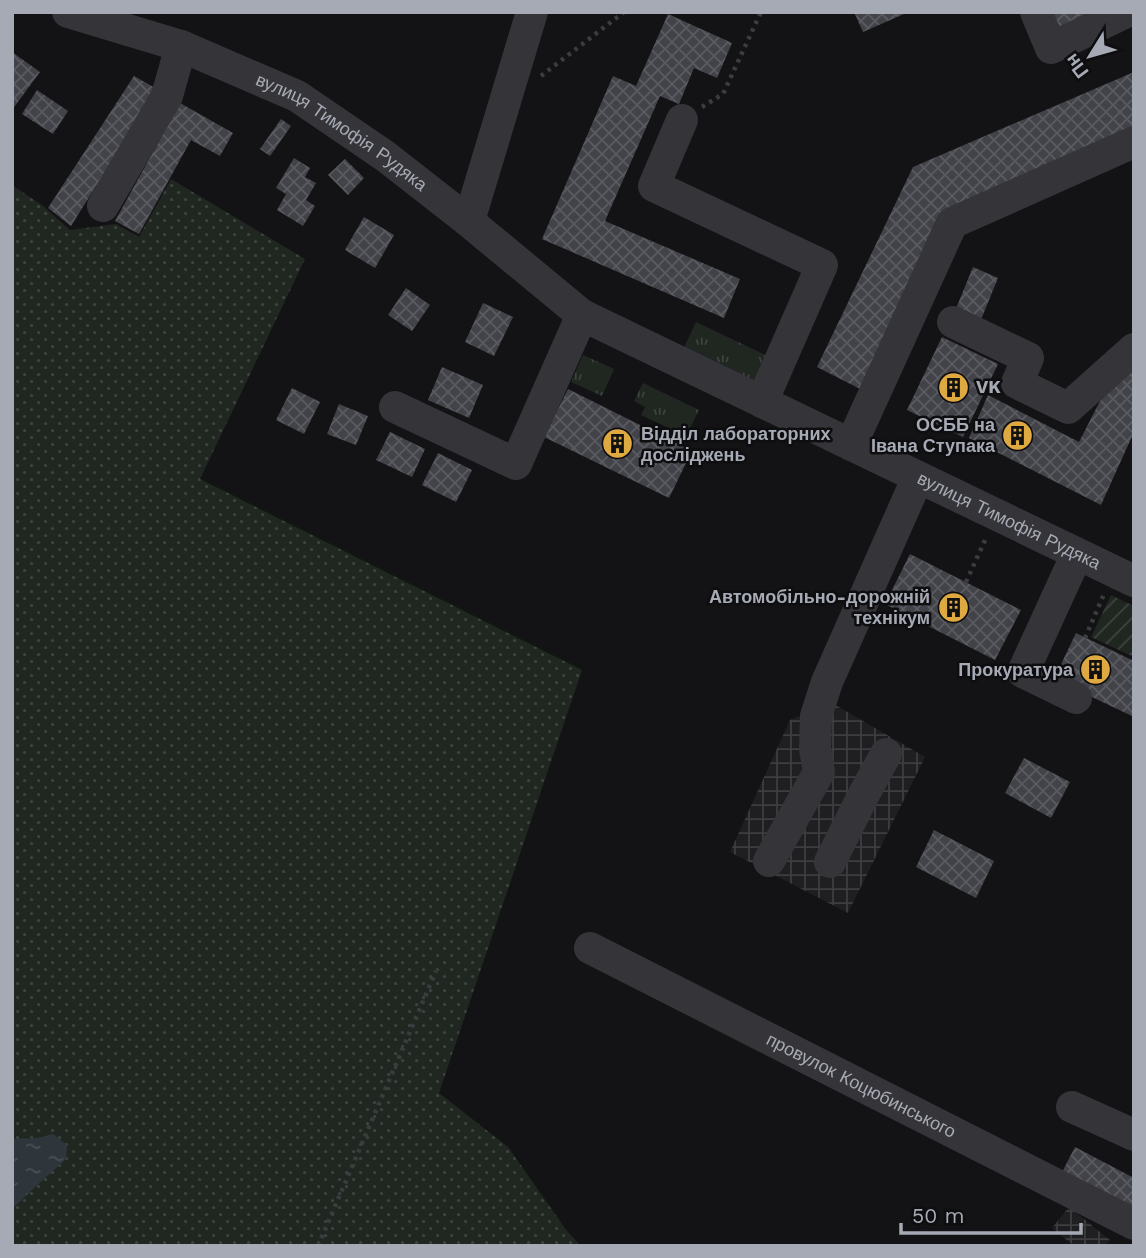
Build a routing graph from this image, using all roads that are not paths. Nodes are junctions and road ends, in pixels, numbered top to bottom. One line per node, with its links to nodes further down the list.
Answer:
1 (532, 12): 9 (street)
2 (1036, 12): 3 (street)
3 (1126, 12)
4 (81, 14): 5 (street, вулиця Тимофія Рудяка)
5 (181, 46): 8 (street); 9 (street, вулиця Тимофія Рудяка)
6 (682, 120): 13 (street)
7 (1134, 142): 15 (street)
8 (103, 205)
9 (467, 220): 10 (street, вулиця Тимофія Рудяка)
10 (582, 315): 13 (street, вулиця Тимофія Рудяка); 14 (street)
11 (953, 322): 12 (street)
12 (1134, 349)
13 (762, 402): 15 (street, вулиця Тимофія Рудяка)
14 (395, 407)
15 (851, 445): 16 (street, вулиця Тимофія Рудяка)
16 (918, 477): 17 (street, вулиця Тимофія Рудяка); 21 (street)
17 (1077, 554): 18 (street, вулиця Тимофія Рудяка); 19 (street)
18 (1121, 584)
19 (1076, 698)
20 (886, 754): 22 (street)
21 (819, 772): 22 (street); 23 (street)
22 (864, 794): 24 (street)
23 (769, 861)
24 (830, 862)
25 (590, 948): 28 (street, провулок Коцюбинського)
26 (1072, 1107): 27 (street)
27 (1134, 1135)
28 (1134, 1224)

